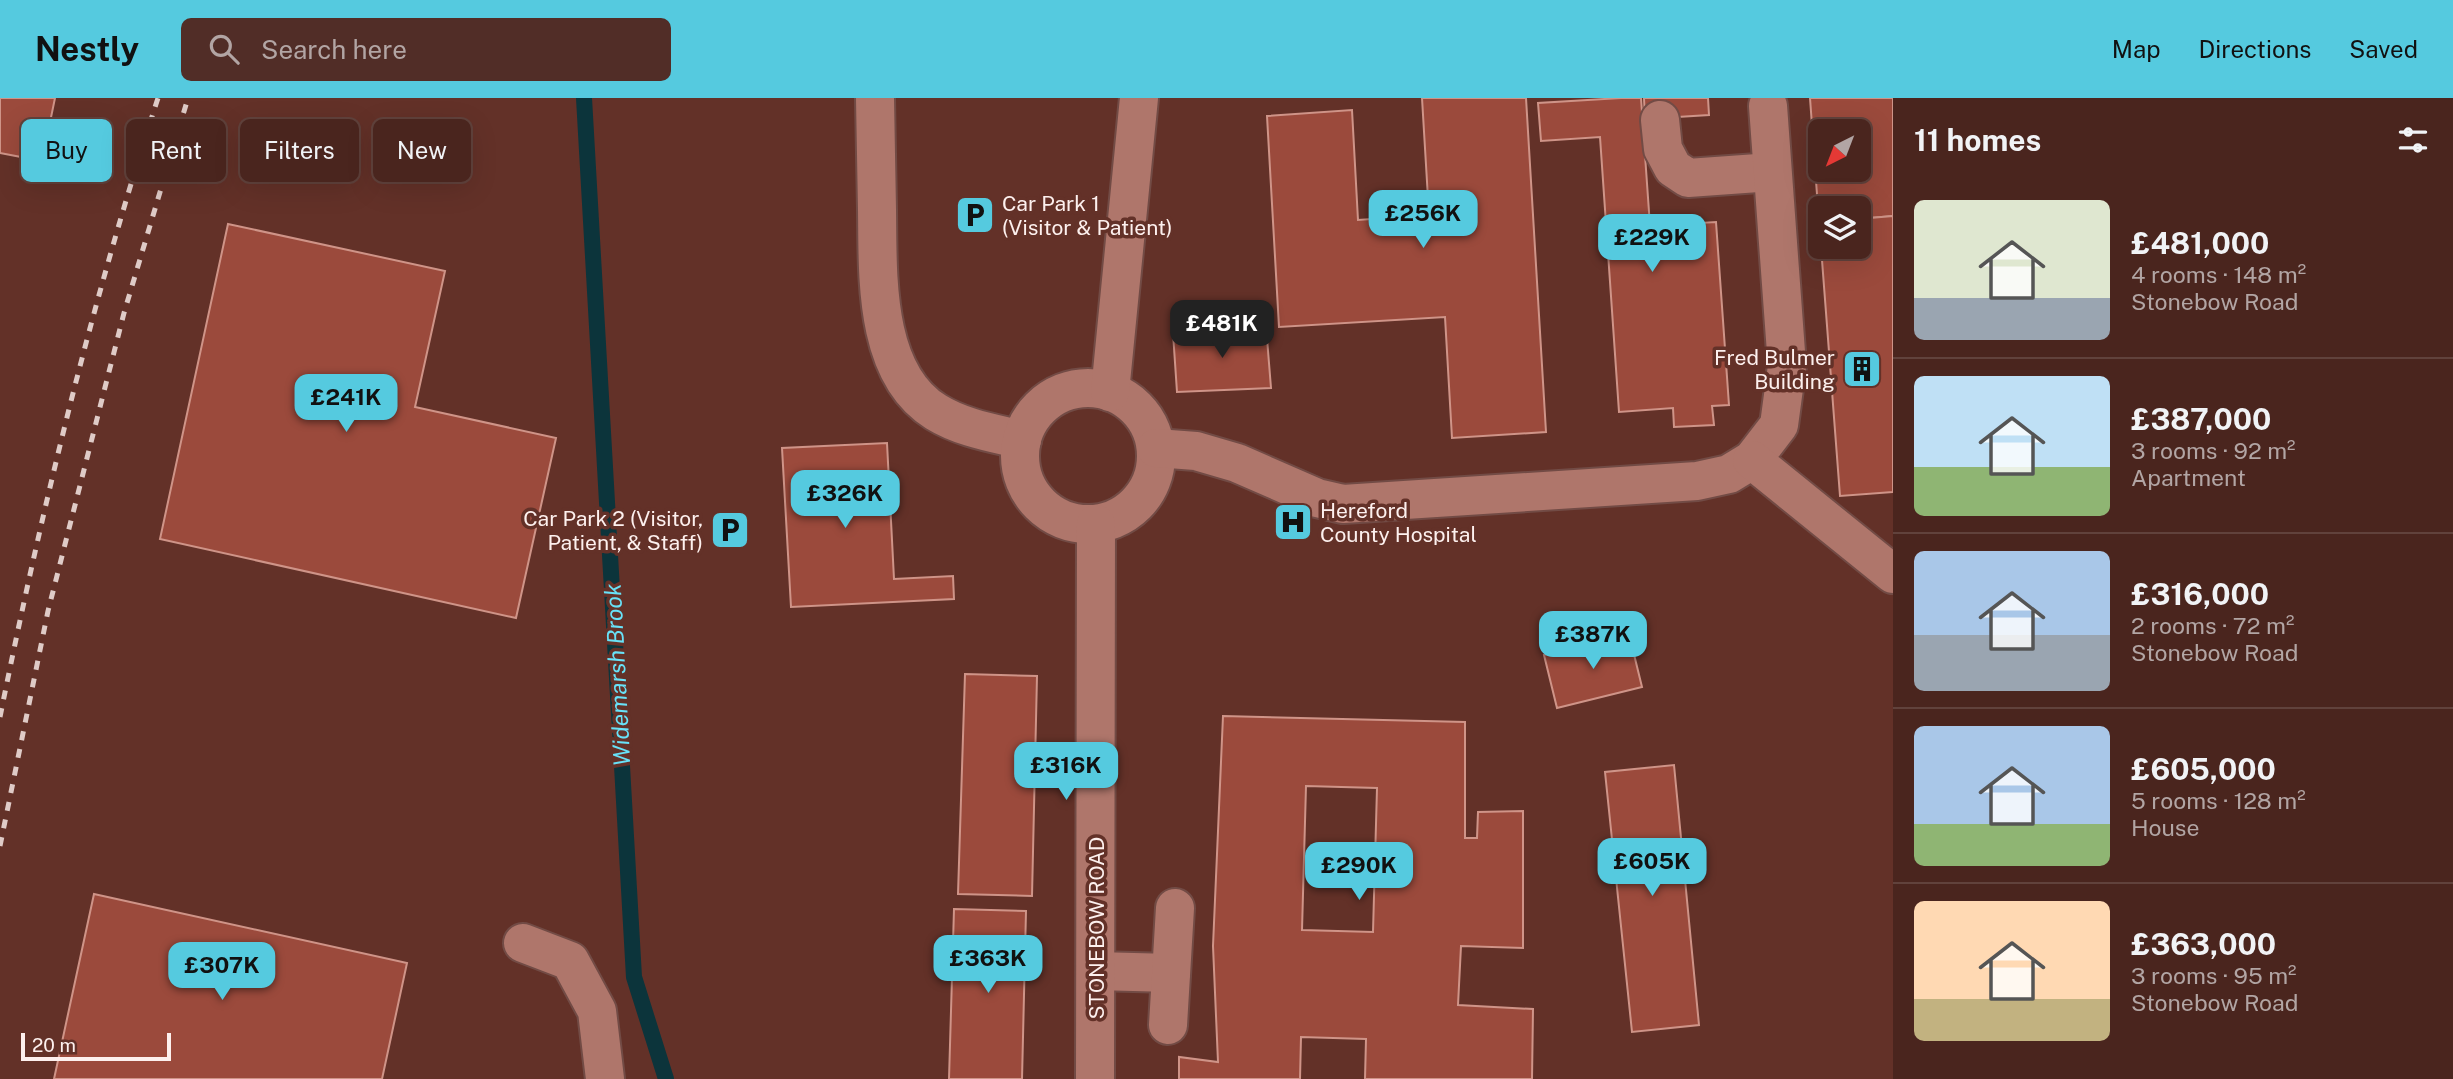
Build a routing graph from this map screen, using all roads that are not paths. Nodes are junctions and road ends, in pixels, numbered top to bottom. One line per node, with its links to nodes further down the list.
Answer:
1 (875, 98): 7 (street)
2 (1139, 98): 6 (street)
3 (1768, 106): 5 (street)
4 (1660, 120): 5 (street)
5 (1772, 172): 9 (street)
6 (1110, 392): 7 (street); 8 (street)
7 (1022, 440): 10 (street)
8 (1156, 448): 9 (street); 10 (street)
9 (1752, 460): 11 (street)
10 (1096, 524): 14 (street, STONEBOW ROAD)
11 (1893, 574)
12 (1175, 908): 15 (street)
13 (523, 943): 17 (street)
14 (1096, 971): 15 (street); 18 (street, STONEBOW ROAD)
15 (1171, 973): 16 (street)
16 (1168, 1025)
17 (605, 1079)
18 (1096, 1079)

